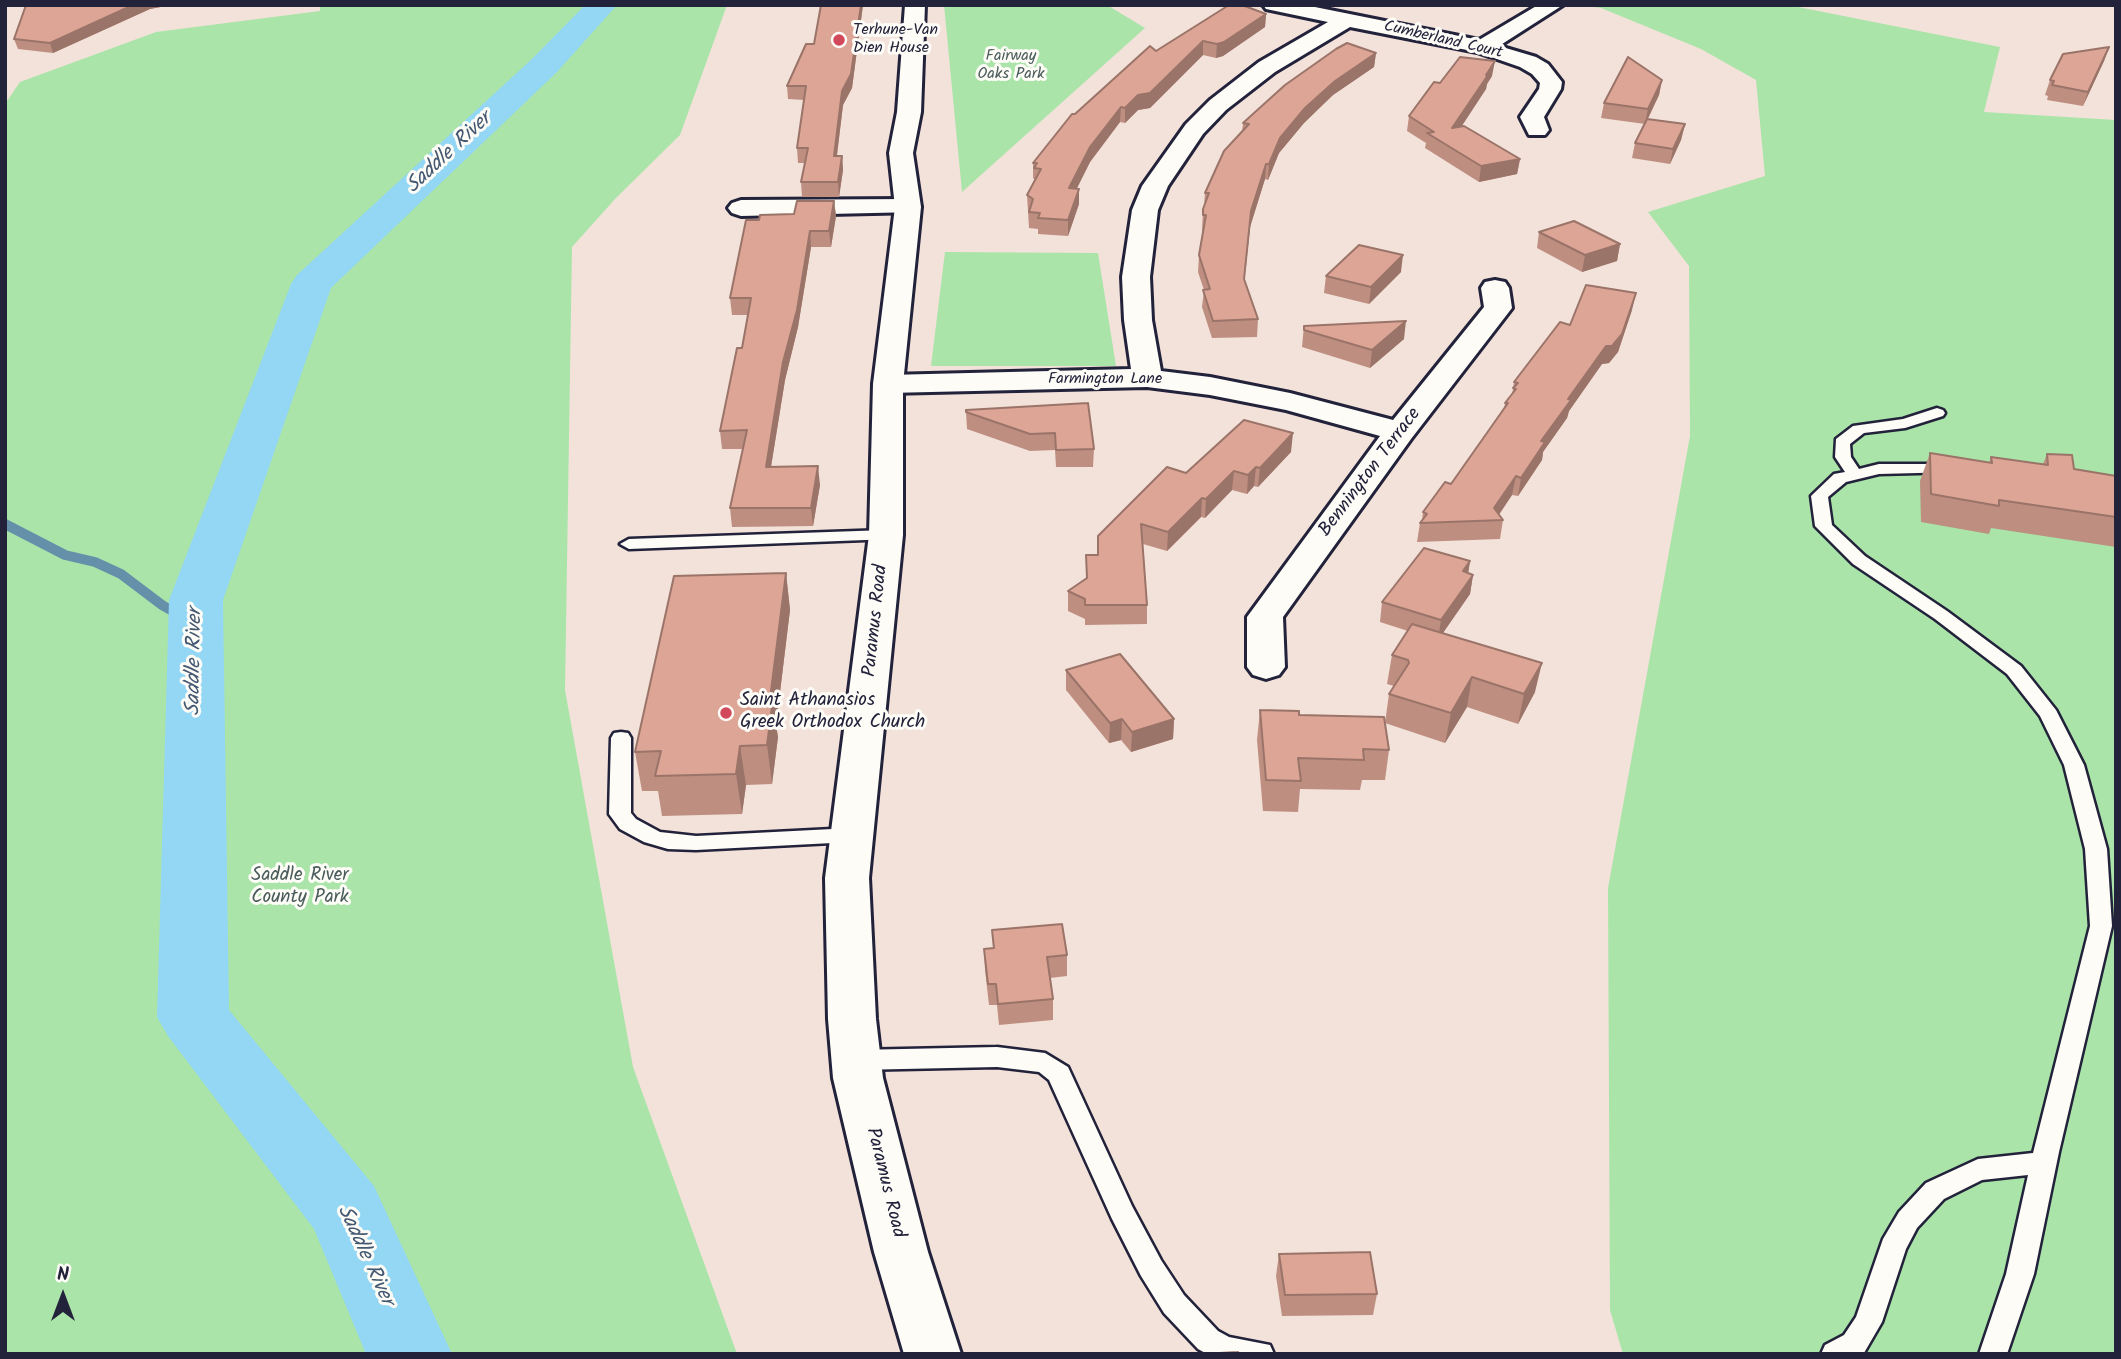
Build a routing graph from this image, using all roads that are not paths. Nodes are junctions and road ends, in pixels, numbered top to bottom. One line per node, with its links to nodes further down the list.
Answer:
1 (915, 5): 7 (street, Paramus Road)
2 (1273, 5): 4 (street, Cumberland Court)
3 (1553, 5): 5 (street)
4 (1347, 20): 5 (street, Cumberland Court); 10 (street)
5 (1482, 47): 6 (street, Cumberland Court)
6 (1537, 130)
7 (908, 207): 8 (street); 11 (street, Paramus Road)
8 (741, 208)
9 (1495, 288): 13 (street, Bennington Terrace)
10 (1147, 377): 11 (street, Farmington Lane); 13 (street, Farmington Lane)
11 (888, 384): 16 (street, Paramus Road)
12 (1937, 413): 15 (lane)
13 (1400, 432): 18 (street, Bennington Terrace)
14 (1968, 470): 15 (lane)
15 (1855, 475): 22 (lane)
16 (886, 535): 17 (lane); 20 (street, Paramus Road)
17 (629, 544)
18 (1266, 667)
19 (621, 738): 20 (lane)
20 (852, 835): 21 (street, Paramus Road)
21 (856, 1060): 23 (lane); 24 (street, Paramus Road)
22 (2044, 1163): 25 (lane); 26 (lane)
23 (1242, 1353)
24 (933, 1354)
25 (1835, 1354)
26 (1993, 1354)

